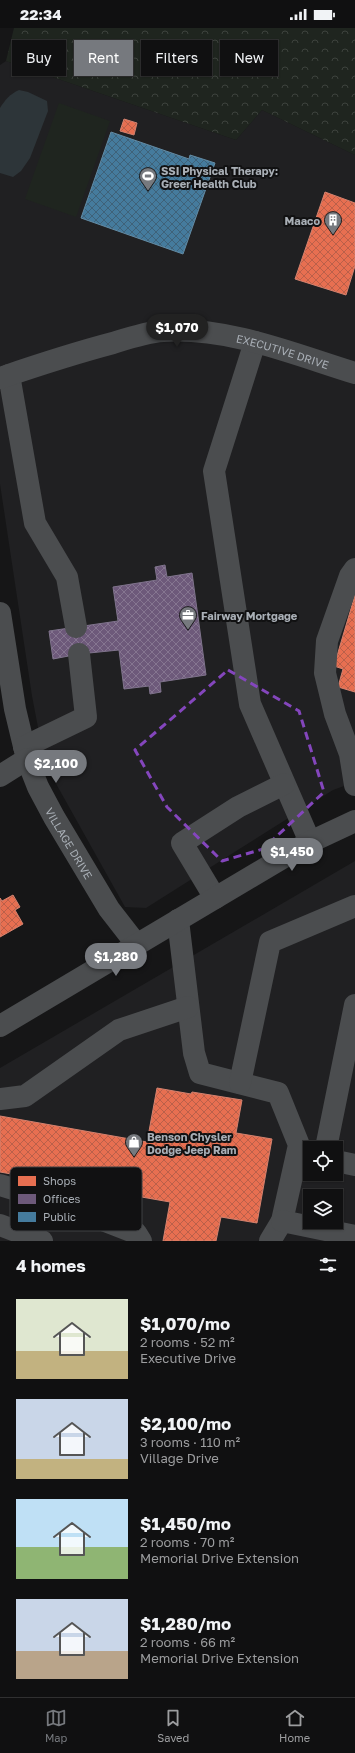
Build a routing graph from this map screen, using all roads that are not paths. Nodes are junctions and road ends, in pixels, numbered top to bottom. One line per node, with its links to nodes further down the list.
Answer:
1 (255, 342): 2 (street, EXECUTIVE DRIVE); 3 (street, EXECUTIVE DRIVE); 13 (street)
2 (355, 374)
3 (4, 376): 7 (street)
4 (355, 569): 9 (street)
5 (355, 587): 9 (street)
6 (0, 613): 11 (street, VILLAGE DRIVE)
7 (76, 627)
8 (79, 654): 11 (street)
9 (325, 673): 10 (street)
10 (353, 752): 14 (street)
11 (26, 753): 12 (street); 20 (street, VILLAGE DRIVE)
12 (0, 776)
13 (284, 784): 16 (street); 17 (street)
14 (355, 785)
15 (355, 821): 16 (street)
16 (310, 842): 17 (street)
17 (215, 898): 19 (street)
18 (355, 906): 24 (street)
19 (178, 920): 20 (street); 22 (street)
20 (137, 945): 23 (street)
21 (355, 1005): 26 (street)
22 (188, 1008): 24 (street); 25 (street)
23 (0, 1026)
24 (240, 1083): 27 (street)
25 (0, 1099)
26 (327, 1141)
27 (303, 1152)
28 (303, 1156): 33 (street)
29 (343, 1162): 30 (street)
30 (355, 1165)
31 (0, 1185): 32 (street)
32 (10, 1188)
33 (282, 1221): 38 (street); 41 (street)
34 (0, 1225): 35 (street)
35 (10, 1229)
36 (16, 1231): 39 (street)
37 (129, 1231): 40 (street)
38 (355, 1236)
39 (42, 1241)
40 (141, 1241)
41 (270, 1241)

